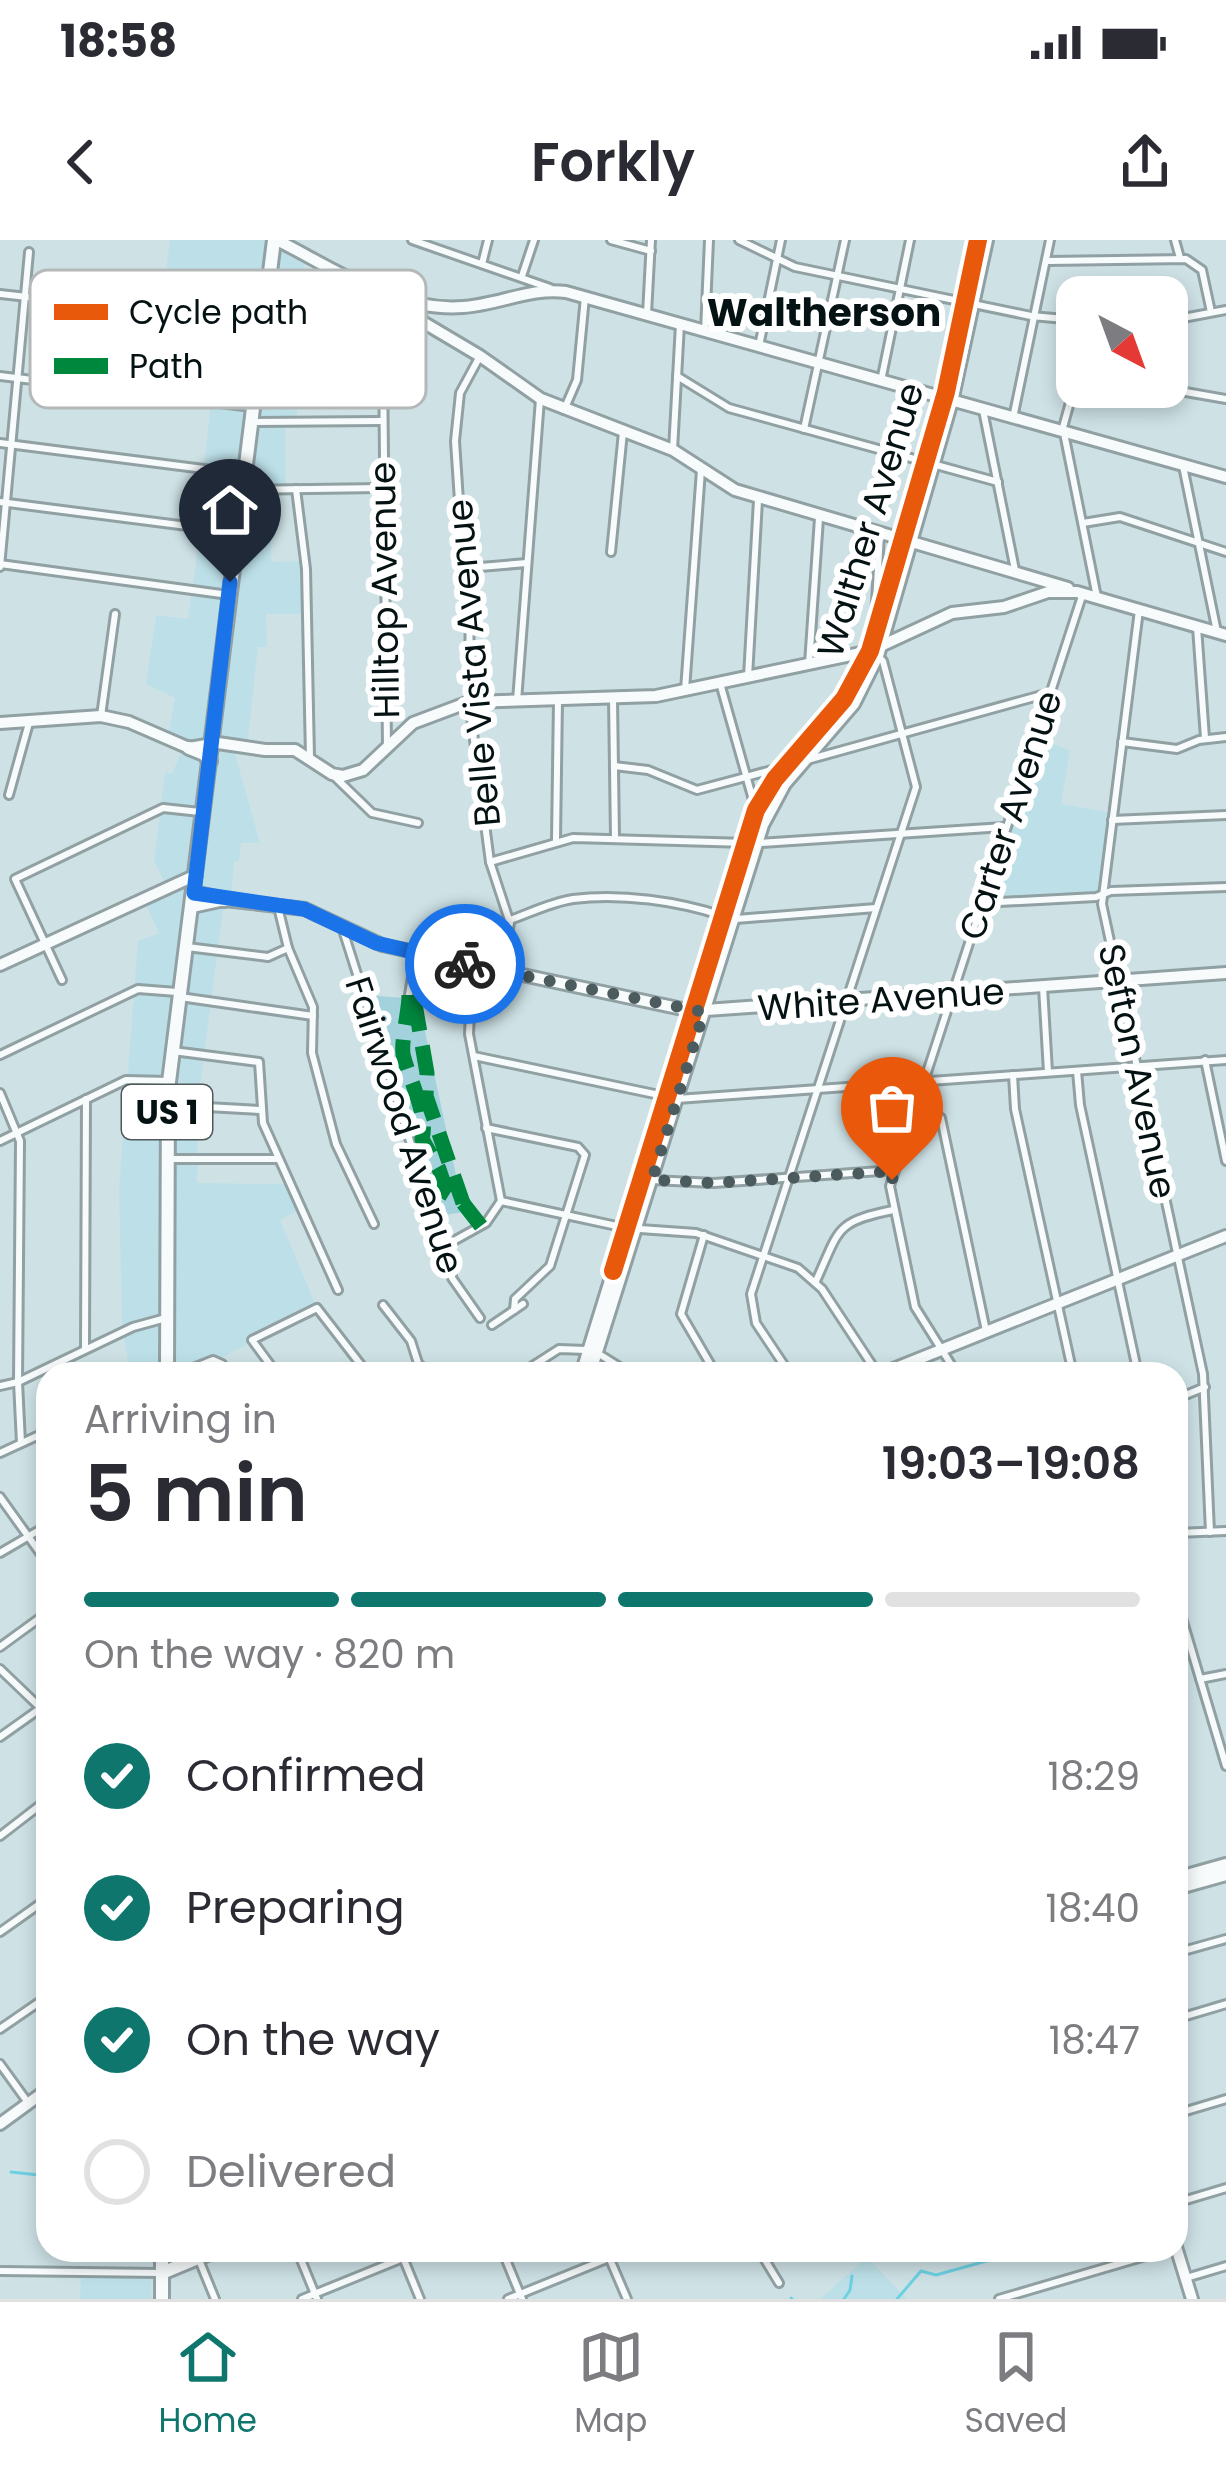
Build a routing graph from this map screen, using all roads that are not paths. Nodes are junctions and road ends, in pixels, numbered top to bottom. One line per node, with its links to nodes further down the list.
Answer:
1 (276, 240): 21 (main road, US 1); 22 (street)
2 (412, 240): 20 (street)
3 (488, 240): 20 (street)
4 (534, 240): 23 (street)
5 (610, 240): 15 (street)
6 (651, 240): 15 (street)
7 (709, 240): 41 (street)
8 (739, 240): 18 (street)
9 (781, 240): 18 (street)
10 (845, 240): 24 (street)
11 (910, 240): 25 (street)
12 (982, 240): 31 (street, Walther Avenue)
13 (1050, 240): 19 (street)
14 (1174, 240): 17 (street)
15 (651, 250): 35 (street)
16 (28, 253): 28 (street)
17 (1180, 258): 19 (street); 34 (street)
18 (777, 260): 24 (street); 42 (street)
19 (1048, 260): 36 (street)
20 (482, 264): 23 (street)
21 (271, 270)
22 (335, 270)
23 (522, 276): 26 (street)
24 (838, 277): 25 (street); 44 (street)
25 (901, 289): 31 (street); 49 (street)
26 (553, 291): 29 (street); 32 (street)
27 (0, 294): 28 (street)
28 (23, 297): 30 (street); 45 (street)
29 (585, 297): 35 (street); 58 (street)
30 (30, 298)
31 (969, 303): 36 (street); 52 (street, Walther Avenue)
32 (426, 306)
33 (1226, 310): 34 (street)
34 (1211, 312): 37 (street)
35 (647, 316): 40 (street)
36 (1034, 316): 39 (street); 61 (street)
37 (1188, 317)
38 (426, 318): 43 (street)
39 (1056, 318)
40 (680, 324): 41 (street); 47 (street)
41 (705, 331): 42 (street)
42 (759, 346): 44 (street)
43 (480, 356): 51 (street); 90 (street, Belle Vista Avenue)
44 (821, 364): 49 (street); 63 (street)
45 (17, 375): 46 (street); 48 (street); 67 (street)
46 (0, 376)
47 (677, 376): 63 (street); 68 (street)
48 (30, 377)
49 (881, 380): 52 (street)
50 (1188, 393): 53 (street)
51 (541, 399): 58 (street); 88 (street)
52 (948, 400): 59 (street); 69 (street, Walther Avenue)
53 (1226, 400)
54 (214, 408): 60 (street)
55 (251, 408): 60 (main road, US 1)
56 (381, 408): 62 (street, Hilltop Avenue)
57 (1069, 408): 65 (street)
58 (565, 410): 64 (street)
59 (983, 410): 61 (street); 74 (street)
60 (250, 414): 62 (street); 72 (main road, US 1)
61 (1013, 418): 65 (street)
62 (381, 421): 75 (street, Hilltop Avenue)
63 (804, 429): 69 (street)
64 (623, 432): 68 (street); 86 (street)
65 (1063, 432): 70 (street); 81 (street)
66 (0, 443): 67 (street)
67 (10, 444): 72 (street); 79 (street)
68 (674, 450): 71 (street)
69 (929, 464): 74 (street); 84 (street, Walther Avenue)
70 (1184, 466): 73 (street); 85 (street)
71 (701, 470): 78 (street); 104 (street)
72 (243, 474): 77 (main road, US 1)
73 (1226, 477)
74 (998, 482): 91 (street)
75 (383, 488): 76 (street); 119 (street, Hilltop Avenue)
76 (296, 489): 77 (street); 120 (street)
77 (242, 490): 82 (main road, US 1)
78 (758, 496): 80 (street); 102 (street)
79 (2, 502): 82 (street); 89 (street)
80 (819, 514): 83 (street); 101 (street)
81 (1084, 524): 85 (street); 94 (street)
82 (236, 532): 93 (main road, US 1)
83 (880, 532): 84 (street); 98 (street, Walther Avenue)
84 (907, 539): 91 (street); 98 (street, Walther Avenue); 100 (street, Walther Avenue)
85 (1197, 543): 87 (street); 99 (street)
86 (611, 552)
87 (1226, 552)
88 (527, 563): 90 (street); 108 (street)
89 (0, 565): 93 (street)
90 (468, 568): 109 (street, Belle Vista Avenue)
91 (1015, 570): 92 (street)
92 (1080, 592): 94 (street); 100 (street); 105 (street, Carter Avenue)
93 (229, 595): 117 (main road, US 1)
94 (1097, 597): 95 (street)
95 (1139, 610): 97 (street); 116 (street, Sefton Avenue)
96 (116, 614): 110 (street)
97 (1197, 627): 99 (street); 115 (street)
98 (875, 632): 100 (street, Walther Avenue)
99 (1221, 634)
100 (876, 651): 101 (street); 113 (street); 121 (street, Walther Avenue); 124 (street, Walther Avenue)
101 (809, 664): 102 (street)
102 (748, 677): 103 (street)
103 (720, 683): 104 (street); 126 (street)
104 (685, 690): 106 (street)
105 (1050, 692): 113 (street); 133 (street, Carter Avenue)
106 (614, 698): 107 (street); 123 (street)
107 (558, 700): 108 (street); 136 (street)
108 (517, 701): 109 (street)
109 (469, 702): 119 (street); 138 (street, Belle Vista Avenue)
110 (101, 716): 112 (street); 118 (street)
111 (0, 723): 112 (street)
112 (29, 723): 127 (street)
113 (903, 732): 121 (street); 134 (street)
114 (1226, 737): 115 (street)
115 (1205, 738): 116 (street)
116 (1122, 742): 131 (street, Sefton Avenue)
117 (212, 745): 118 (street); 120 (street); 122 (main road, US 1)
118 (189, 748): 122 (main road)
119 (387, 748): 125 (street)
120 (310, 757): 125 (street)
121 (809, 759): 124 (street); 137 (street, Walther Avenue)
122 (210, 761): 129 (main road, US 1)
123 (614, 766): 126 (street); 135 (street)
124 (787, 766): 126 (street); 128 (street, Walther Avenue)
125 (332, 774): 132 (street)
126 (746, 776): 128 (street)
127 (9, 795)
128 (756, 810): 137 (street, Walther Avenue)
129 (203, 812): 139 (main road, US 1); 150 (street)
130 (1226, 815): 131 (street)
131 (1112, 820): 141 (street, Sefton Avenue)
132 (418, 823)
133 (1006, 827): 134 (street); 144 (street, Carter Avenue)
134 (901, 834): 137 (street); 146 (street)
135 (614, 838): 136 (street); 137 (street)
136 (556, 840): 138 (street)
137 (751, 843): 147 (street, Walther Avenue)
138 (490, 862): 148 (street, Belle Vista Avenue)
139 (196, 875): 142 (main road, US 1); 150 (street)
140 (1226, 887): 141 (street)
141 (1102, 895): 144 (street); 158 (street, Sefton Avenue)
142 (193, 900): 143 (main road); 151 (main road, US 1)
143 (224, 900): 145 (street, White Avenue)
144 (981, 903): 160 (street, Carter Avenue)
145 (278, 907): 149 (street, White Avenue); 152 (street)
146 (876, 908): 147 (street); 163 (street)
147 (729, 918): 148 (street); 164 (street, Walther Avenue)
148 (510, 920): 155 (street, Belle Vista Avenue)
149 (342, 927): 153 (street, White Avenue); 201 (street, Fairwood Avenue)
150 (45, 944): 154 (street); 157 (street)
151 (187, 946): 152 (street); 161 (main road, US 1)
152 (287, 948): 166 (street)
153 (416, 952): 155 (street, White Avenue); 162 (street)
154 (0, 965)
155 (501, 972): 164 (street, White Avenue)
156 (1226, 973): 158 (street, White Avenue)
157 (62, 980)
158 (1119, 982): 159 (street, White Avenue); 172 (street, Sefton Avenue)
159 (1042, 987): 160 (street, White Avenue); 174 (street)
160 (952, 994): 163 (street, White Avenue); 177 (street, Carter Avenue)
161 (180, 995): 166 (street); 167 (main road, US 1); 168 (street)
162 (409, 995)
163 (846, 1001): 164 (street, White Avenue); 178 (street)
164 (700, 1012): 180 (street, Walther Avenue)
165 (470, 1013): 169 (street)
166 (314, 1016): 197 (street)
167 (173, 1051): 176 (main road, US 1); 183 (street)
168 (0, 1055)
169 (474, 1056): 180 (street); 185 (street)
170 (1204, 1060): 171 (street); 172 (street); 190 (street)
171 (1226, 1060)
172 (1136, 1065): 173 (street); 202 (street, Sefton Avenue)
173 (1077, 1071): 174 (street); 204 (street)
174 (1048, 1072): 175 (street)
175 (1013, 1075): 177 (street); 208 (street)
176 (169, 1082): 181 (street); 182 (main road, US 1)
177 (923, 1082): 178 (street); 184 (street, Carter Avenue)
178 (817, 1090): 180 (street); 192 (street)
179 (0, 1093): 186 (street)
180 (672, 1098): 193 (street, Walther Avenue); 198 (street, Walther Avenue)
181 (86, 1099): 186 (street); 215 (street)
182 (167, 1105): 183 (street); 188 (main road, US 1)
183 (260, 1110): 189 (street)
184 (912, 1115): 191 (street, Carter Avenue); 214 (street)
185 (486, 1128): 194 (street); 196 (street)
186 (18, 1132): 187 (street); 235 (street)
187 (0, 1141)
188 (167, 1159): 189 (street); 211 (main road, US 1)
189 (277, 1159): 206 (street)
190 (1226, 1161)
191 (894, 1171): 192 (street); 195 (street, Carter Avenue)
192 (788, 1179): 193 (street); 203 (street)
193 (652, 1180): 198 (street, Walther Avenue)
194 (501, 1201): 196 (street); 201 (street)
195 (893, 1210): 205 (street); 216 (street, Carter Avenue)
196 (567, 1216): 198 (street); 210 (street)
197 (374, 1224)
198 (631, 1229): 199 (street); 217 (street, Walther Avenue)
199 (704, 1234): 203 (street); 227 (street)
200 (1226, 1236): 202 (street)
201 (442, 1240): 212 (street, Fairwood Avenue)
202 (1178, 1254): 204 (street); 237 (street, Sefton Avenue)
203 (763, 1255): 205 (street); 228 (street)
204 (1118, 1279): 208 (street); 233 (street)
205 (816, 1281): 229 (street)
206 (338, 1291)
207 (523, 1304): 210 (street)
208 (1057, 1304): 214 (street); 232 (street)
209 (383, 1305): 222 (street)
210 (514, 1310): 213 (street)
211 (166, 1318): 215 (street); 219 (main road, US 1)
212 (480, 1318)
213 (492, 1325)
214 (986, 1331): 216 (street)
215 (85, 1348): 218 (street)
216 (942, 1349): 230 (street); 231 (street, Carter Avenue)
217 (593, 1352): 223 (street); 224 (street, Walther Avenue); 225 (street, Walther Avenue); 226 (street)
218 (57, 1362)
219 (167, 1362)
220 (268, 1362): 221 (street)
221 (359, 1362)
222 (418, 1362)
223 (539, 1362)
224 (587, 1362)
225 (592, 1362)
226 (610, 1362)
227 (709, 1362)
228 (782, 1362)
229 (872, 1362)
230 (910, 1362)
231 (950, 1362)
232 (1068, 1362)
233 (1135, 1362)
234 (36, 1373): 235 (street)
235 (18, 1382): 236 (street); 240 (street)
236 (0, 1386)
237 (1205, 1388): 238 (street); 245 (street, Sefton Avenue)
238 (1188, 1394)
239 (36, 1436): 240 (street)
240 (21, 1443): 241 (street)
241 (0, 1453)
242 (0, 1497): 247 (street)
243 (36, 1531): 247 (street)
244 (1226, 1531): 245 (street)
245 (1210, 1532): 246 (street)
246 (1188, 1533)
247 (27, 1535): 248 (street); 249 (street)
248 (36, 1547)
249 (0, 1553)
250 (36, 1621): 252 (street)
251 (1188, 1638): 255 (street)
252 (0, 1647)
253 (0, 1669): 256 (street)
254 (1226, 1674): 255 (street)
255 (1200, 1679): 259 (street)
256 (36, 1700)
257 (36, 1715): 258 (street)
258 (0, 1737)
259 (1226, 1766)
260 (36, 1808): 261 (street)
261 (0, 1836)
262 (1226, 1869): 263 (main road)
263 (1188, 1880)
264 (36, 1906): 265 (street)
265 (0, 1932)
266 (1226, 1939): 267 (street)
267 (1188, 1950)
268 (36, 2004): 271 (street)
269 (1226, 2004): 270 (street)
270 (1188, 2015)
271 (0, 2029)
272 (0, 2064): 275 (street)
273 (36, 2098): 275 (street)
274 (1226, 2099): 276 (street)
275 (28, 2104): 277 (street)
276 (1188, 2110)
277 (0, 2124)
278 (1226, 2188): 279 (street)
279 (1188, 2199)
280 (162, 2262): 294 (main road)
281 (181, 2262): 294 (main road)
282 (199, 2262): 300 (street)
283 (302, 2262): 297 (street)
284 (386, 2262): 297 (street)
285 (405, 2262): 302 (street)
286 (507, 2262): 298 (street)
287 (591, 2262): 298 (street)
288 (611, 2262): 304 (street)
289 (766, 2262): 296 (street)
290 (1125, 2262): 305 (street)
291 (1181, 2262): 295 (street)
292 (1226, 2266): 295 (street)
293 (0, 2270): 294 (street)
294 (162, 2272): 299 (main road)
295 (1186, 2278): 306 (street)
296 (779, 2283)
297 (316, 2296): 301 (street)
298 (521, 2296): 303 (street)
299 (162, 2299)
300 (215, 2299)
301 (302, 2299)
302 (420, 2299)
303 (508, 2299)
304 (627, 2299)
305 (998, 2299)
306 (1192, 2299)

